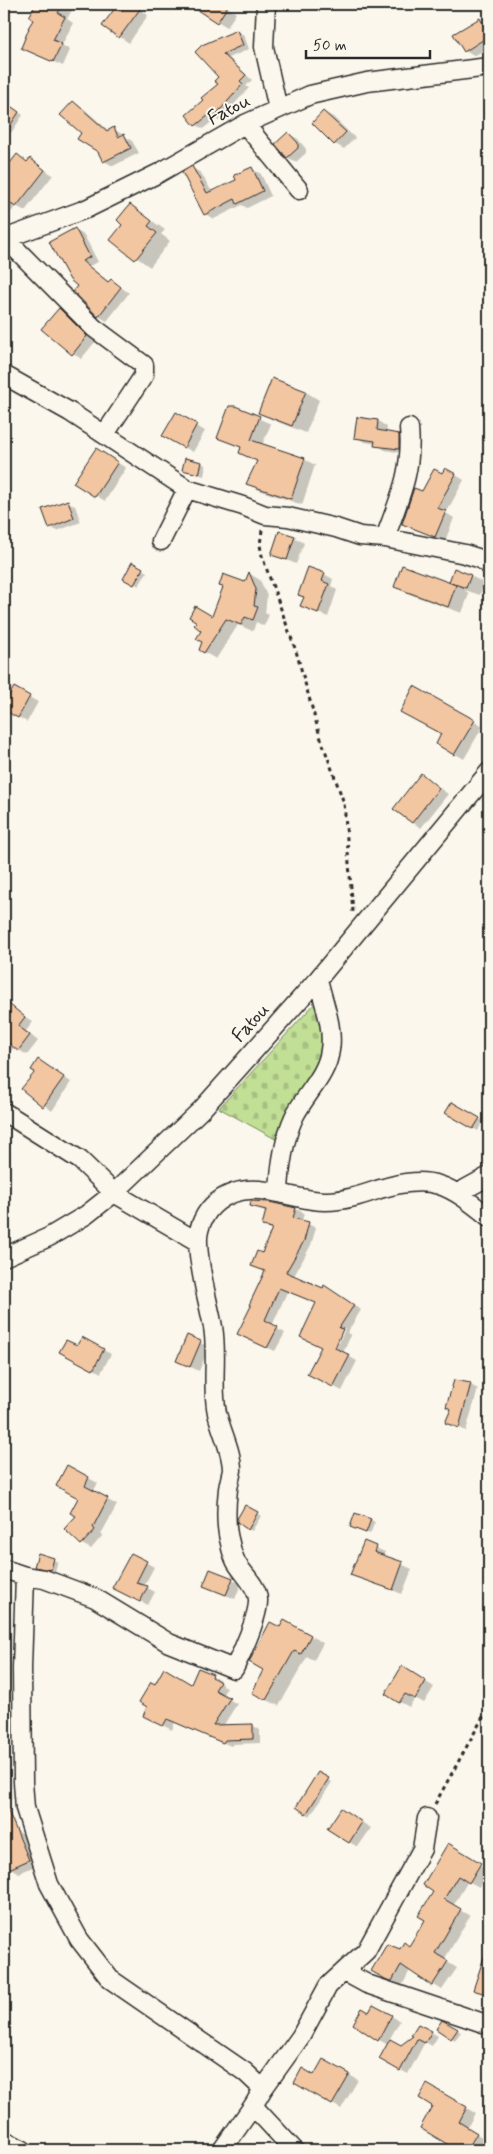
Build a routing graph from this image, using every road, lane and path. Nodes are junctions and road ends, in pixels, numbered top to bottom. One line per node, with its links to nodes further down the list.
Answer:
1 (266, 4): 3 (street)
2 (489, 67): 3 (street, Fatou)
3 (278, 109): 4 (street, Fatou)
4 (245, 124): 5 (street); 6 (street, Fatou)
5 (299, 190)
6 (4, 238): 9 (street)
7 (4, 375): 9 (street)
8 (410, 428): 12 (street)
9 (105, 434): 10 (street)
10 (187, 489): 11 (street); 13 (street)
11 (265, 515): 12 (street); 16 (path)
12 (385, 538): 14 (street)
13 (161, 541)
14 (489, 565)
15 (489, 772): 16 (street, Fatou)
16 (356, 935): 17 (street, Fatou)
17 (318, 979): 20 (street); 21 (street, Fatou)
18 (4, 1112): 21 (street)
19 (489, 1176): 22 (street)
20 (279, 1192): 22 (street); 24 (street)
21 (114, 1193): 24 (street); 25 (street, Fatou)
22 (458, 1193): 23 (street)
23 (489, 1217)
24 (198, 1242): 27 (street)
25 (6, 1251)
26 (4, 1569): 27 (street)
27 (25, 1576): 32 (street)
28 (489, 1706): 29 (path)
29 (427, 1818): 30 (street)
30 (345, 1972): 31 (street); 32 (street)
31 (489, 2025)
32 (263, 2089): 33 (street)
33 (253, 2106): 36 (street); 37 (street)
34 (4, 2140): 35 (street)
35 (23, 2150)
36 (222, 2150)
37 (294, 2150)

